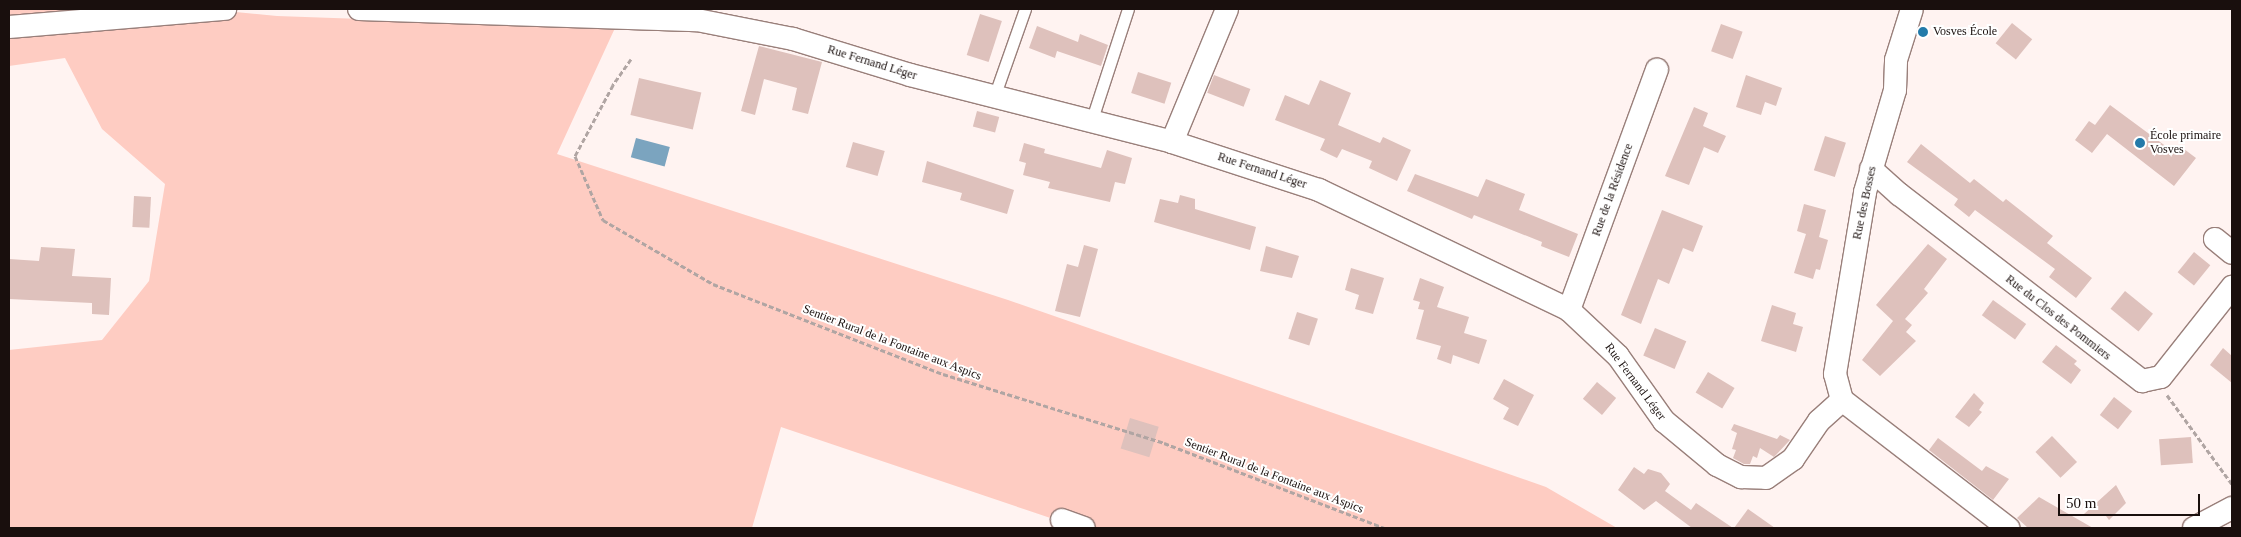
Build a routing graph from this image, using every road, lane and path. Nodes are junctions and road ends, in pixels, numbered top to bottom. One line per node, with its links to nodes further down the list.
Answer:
1 (225, 9): 7 (street)
2 (359, 9): 10 (street, Rue Fernand Léger)
3 (1025, 9): 10 (lane)
4 (1128, 9): 11 (lane)
5 (1227, 9): 12 (street)
6 (1912, 9): 13 (street, Rue des Bosses)
7 (9, 27)
8 (632, 59): 24 (path, Sentier Rural de la Fontaine aux Aspics)
9 (1657, 70): 17 (street, Rue de la Résidence)
10 (994, 98): 11 (street, Rue Fernand Léger)
11 (1091, 122): 12 (street, Rue Fernand Léger)
12 (1172, 142): 17 (street, Rue Fernand Léger)
13 (1871, 168): 18 (street, Rue du Clos des Pommiers); 19 (street, Rue des Bosses)
14 (2215, 239): 15 (street)
15 (2232, 253)
16 (2232, 287): 18 (street)
17 (1569, 310): 19 (street, Rue Fernand Léger)
18 (2154, 379): 20 (path)
19 (1842, 400): 25 (street)
20 (2232, 484)
21 (2232, 508): 26 (street)
22 (1062, 520): 23 (street)
23 (1084, 528)
24 (1384, 528)
25 (2008, 528)
26 (2194, 528)

